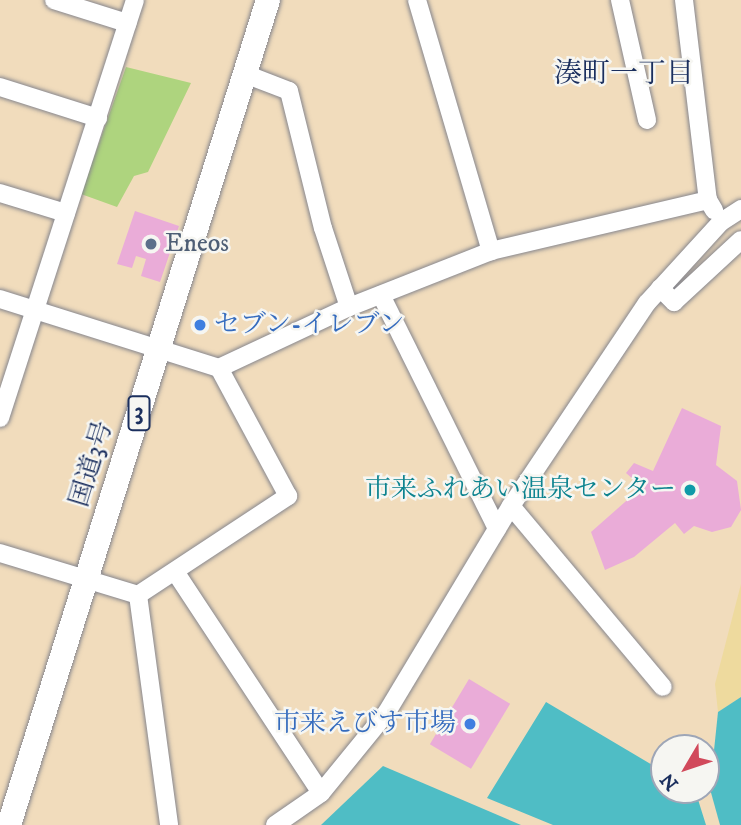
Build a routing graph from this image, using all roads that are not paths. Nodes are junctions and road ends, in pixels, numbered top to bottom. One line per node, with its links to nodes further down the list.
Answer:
1 (54, 0): 7 (street)
2 (135, 0): 7 (street)
3 (268, 0): 8 (highway, 国道3号 / 3)
4 (417, 0): 18 (street)
5 (620, 0): 11 (street)
6 (684, 0): 13 (street)
7 (127, 23): 10 (street)
8 (245, 75): 22 (street); 24 (highway, 国道3号 / 3)
9 (0, 87): 10 (street)
10 (99, 118): 15 (street)
11 (647, 120)
12 (0, 193): 15 (street)
13 (708, 200): 16 (street); 18 (street)
14 (741, 209): 16 (street)
15 (66, 213): 23 (street)
16 (721, 222): 19 (street)
17 (741, 240): 19 (street)
18 (491, 251): 20 (street)
19 (660, 289): 27 (street)
20 (381, 295): 22 (street); 28 (street)
21 (0, 299): 23 (street)
22 (349, 307): 25 (street)
23 (37, 311): 24 (street); 26 (street)
24 (159, 350): 25 (street); 31 (highway, 国道3号 / 3)
25 (219, 368): 30 (street)
26 (0, 418)
27 (511, 506): 28 (street); 33 (street)
28 (497, 529): 34 (street)
29 (0, 553): 31 (street)
30 (176, 573): 32 (street); 34 (street)
31 (87, 579): 32 (street); 35 (highway, 国道3号 / 3)
32 (138, 595): 36 (street)
33 (663, 687)
34 (321, 793): 37 (street)
35 (9, 825)
36 (169, 825)
37 (275, 825)

